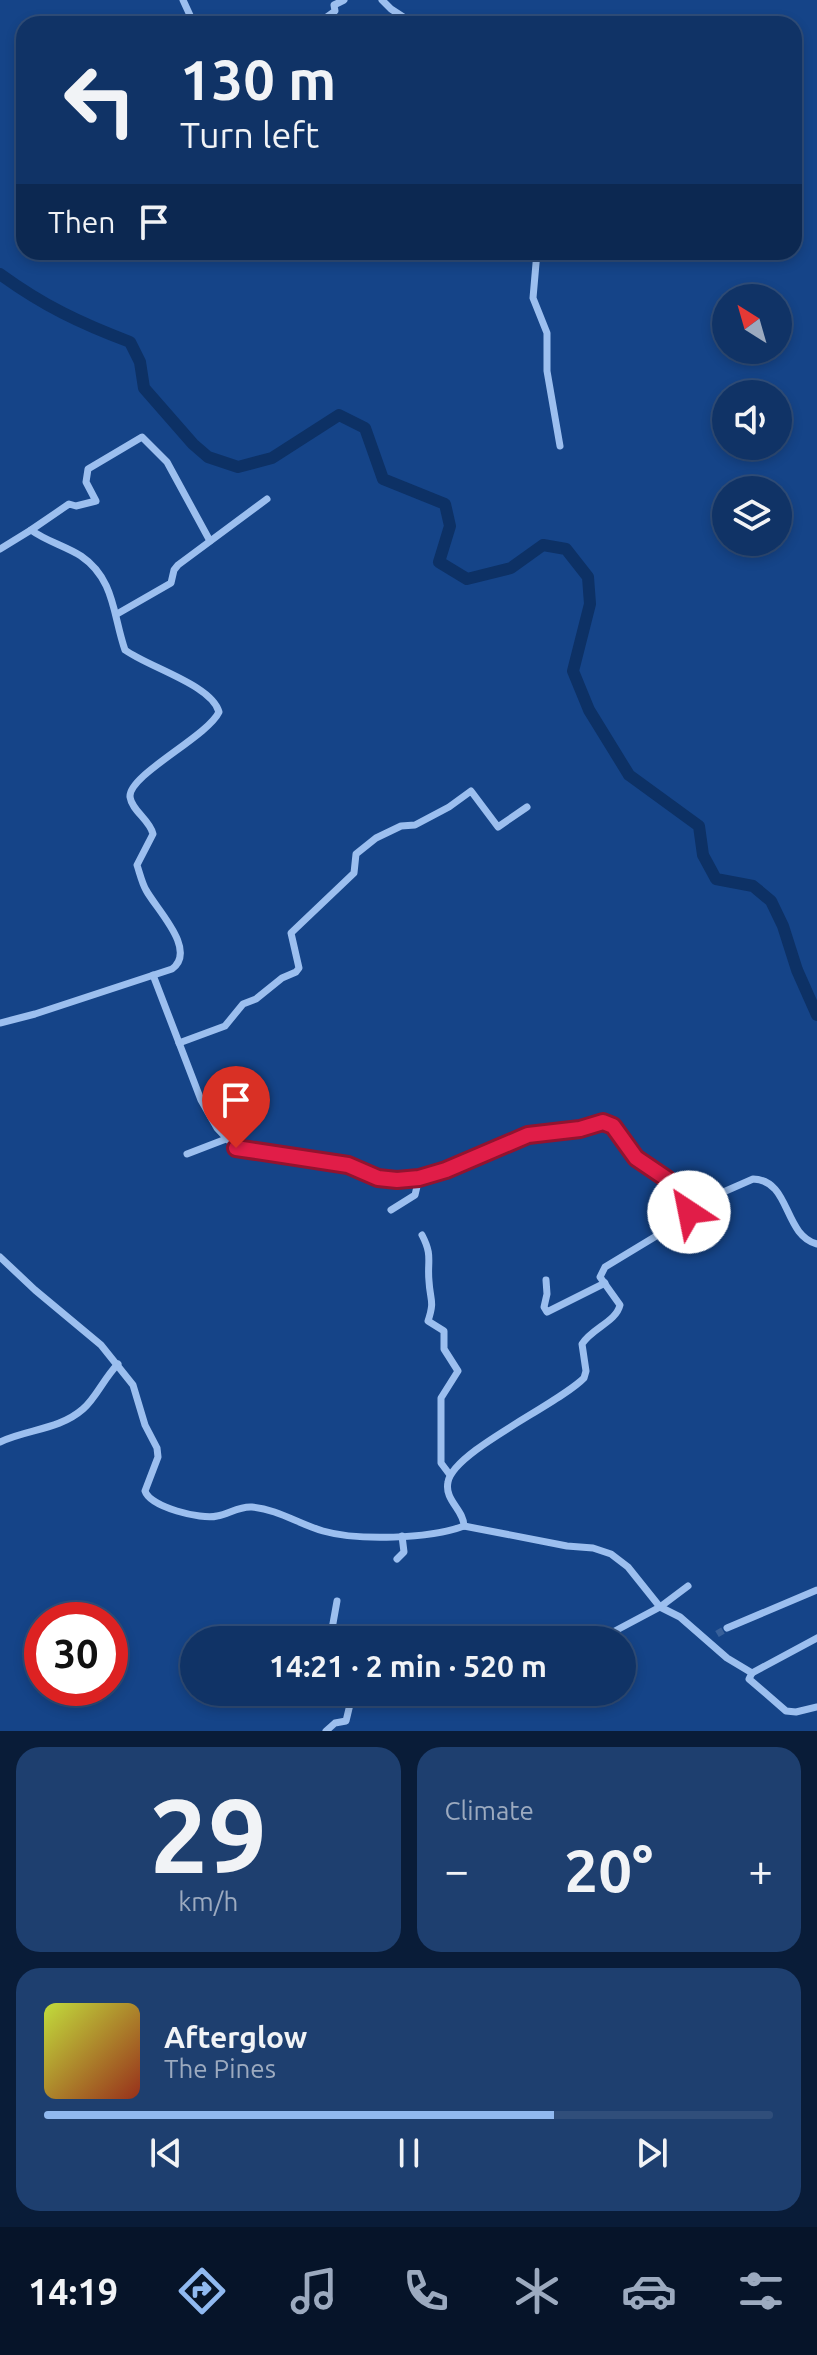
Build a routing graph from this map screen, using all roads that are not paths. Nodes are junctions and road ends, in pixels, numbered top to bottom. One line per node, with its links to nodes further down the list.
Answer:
1 (344, 0): 3 (street)
2 (382, 0): 4 (street)
3 (328, 16)
4 (402, 16)
5 (536, 260): 6 (street)
6 (560, 446)
7 (267, 499): 9 (street)
8 (31, 530): 9 (street); 10 (street); 11 (street)
9 (210, 541): 11 (street)
10 (0, 549)
11 (117, 614): 13 (street)
12 (527, 807): 15 (street)
13 (153, 975): 14 (street); 15 (street)
14 (0, 1023)
15 (179, 1043): 16 (street)
16 (226, 1139): 17 (street); 18 (street)
17 (187, 1154)
18 (419, 1178): 19 (street); 20 (street)
19 (687, 1208): 22 (street); 25 (street)
20 (391, 1210)
21 (422, 1235): 28 (street)
22 (817, 1244)
23 (0, 1257): 26 (street)
24 (546, 1280): 25 (street)
25 (605, 1283): 28 (street)
26 (118, 1364): 27 (street); 30 (street)
27 (0, 1442)
28 (450, 1475): 29 (street)
29 (464, 1526): 30 (street); 35 (street)
30 (402, 1536): 31 (street)
31 (397, 1559)
32 (688, 1586): 35 (street)
33 (817, 1590): 38 (street)
34 (337, 1601): 36 (street)
35 (660, 1607): 37 (street); 41 (street)
36 (333, 1626)
37 (624, 1626)
38 (727, 1628)
39 (717, 1634): 41 (street)
40 (817, 1638): 42 (street)
41 (709, 1641): 42 (street)
42 (752, 1673): 44 (street)
43 (350, 1706): 45 (street)
44 (817, 1707)
45 (326, 1731)

